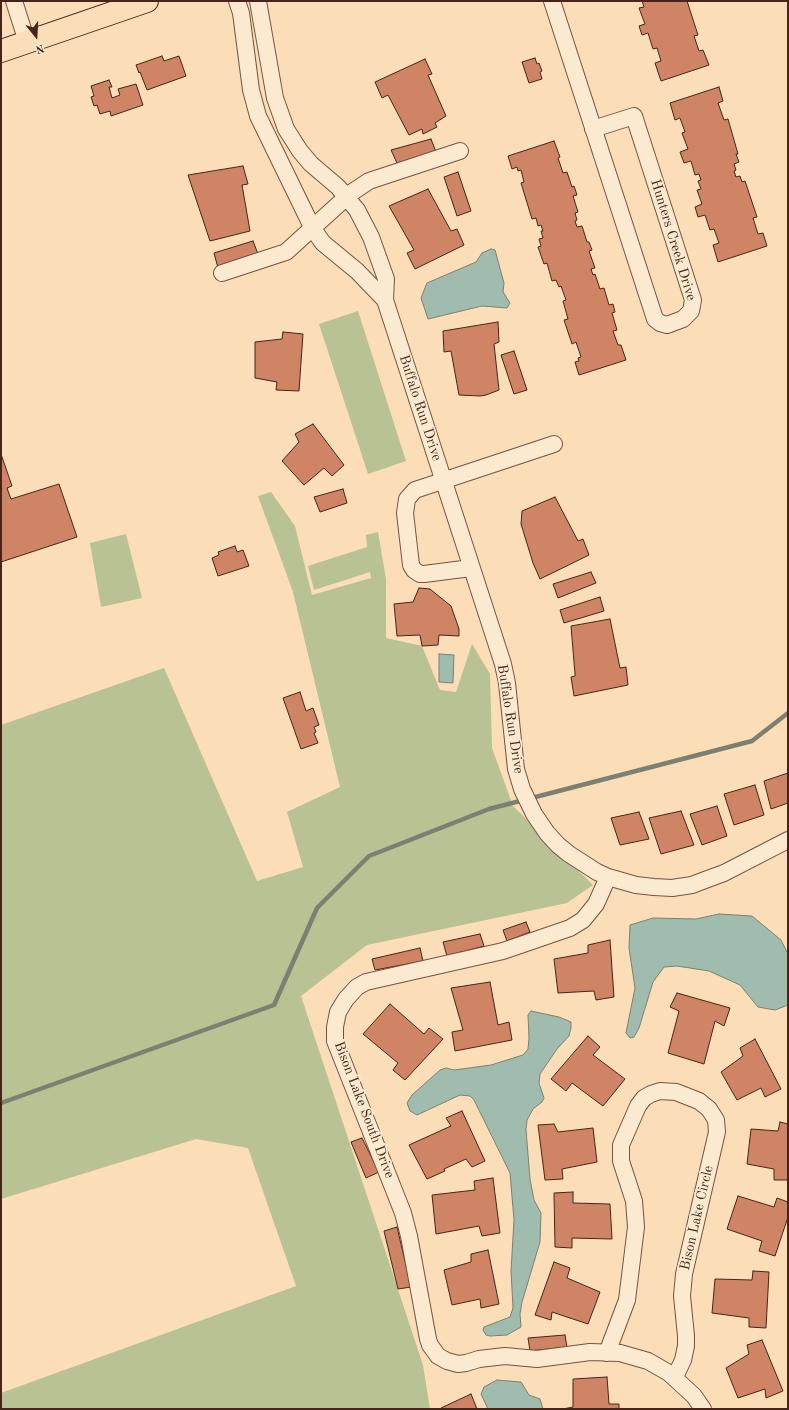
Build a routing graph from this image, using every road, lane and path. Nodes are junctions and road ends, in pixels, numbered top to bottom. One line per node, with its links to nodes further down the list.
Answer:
1 (14, 1): 6 (street)
2 (147, 1): 6 (main road)
3 (237, 1): 11 (street, Buffalo Run Drive)
4 (258, 1): 10 (street, Buffalo Run Drive)
5 (552, 1): 8 (street, Hunters Creek Drive)
6 (27, 42): 7 (main road)
7 (1, 51)
8 (593, 129): 8 (street, Hunters Creek Drive)
9 (460, 151): 10 (street)
10 (347, 197): 11 (street); 13 (street, Buffalo Run Drive)
11 (312, 229): 12 (street); 13 (street, Buffalo Run Drive)
12 (222, 273)
13 (385, 300): 15 (street, Buffalo Run Drive)
14 (554, 444): 15 (street)
15 (443, 480): 16 (street, Buffalo Run Drive); 16 (street)
16 (471, 568): 18 (street, Buffalo Run Drive)
17 (788, 840): 18 (street, Buffalo Run Drive)
18 (608, 877): 19 (street, Bison Lake South Drive)
19 (607, 1353): 20 (street); 20 (street, Bison Lake Circle)
20 (675, 1377): 21 (street)
21 (703, 1409)

